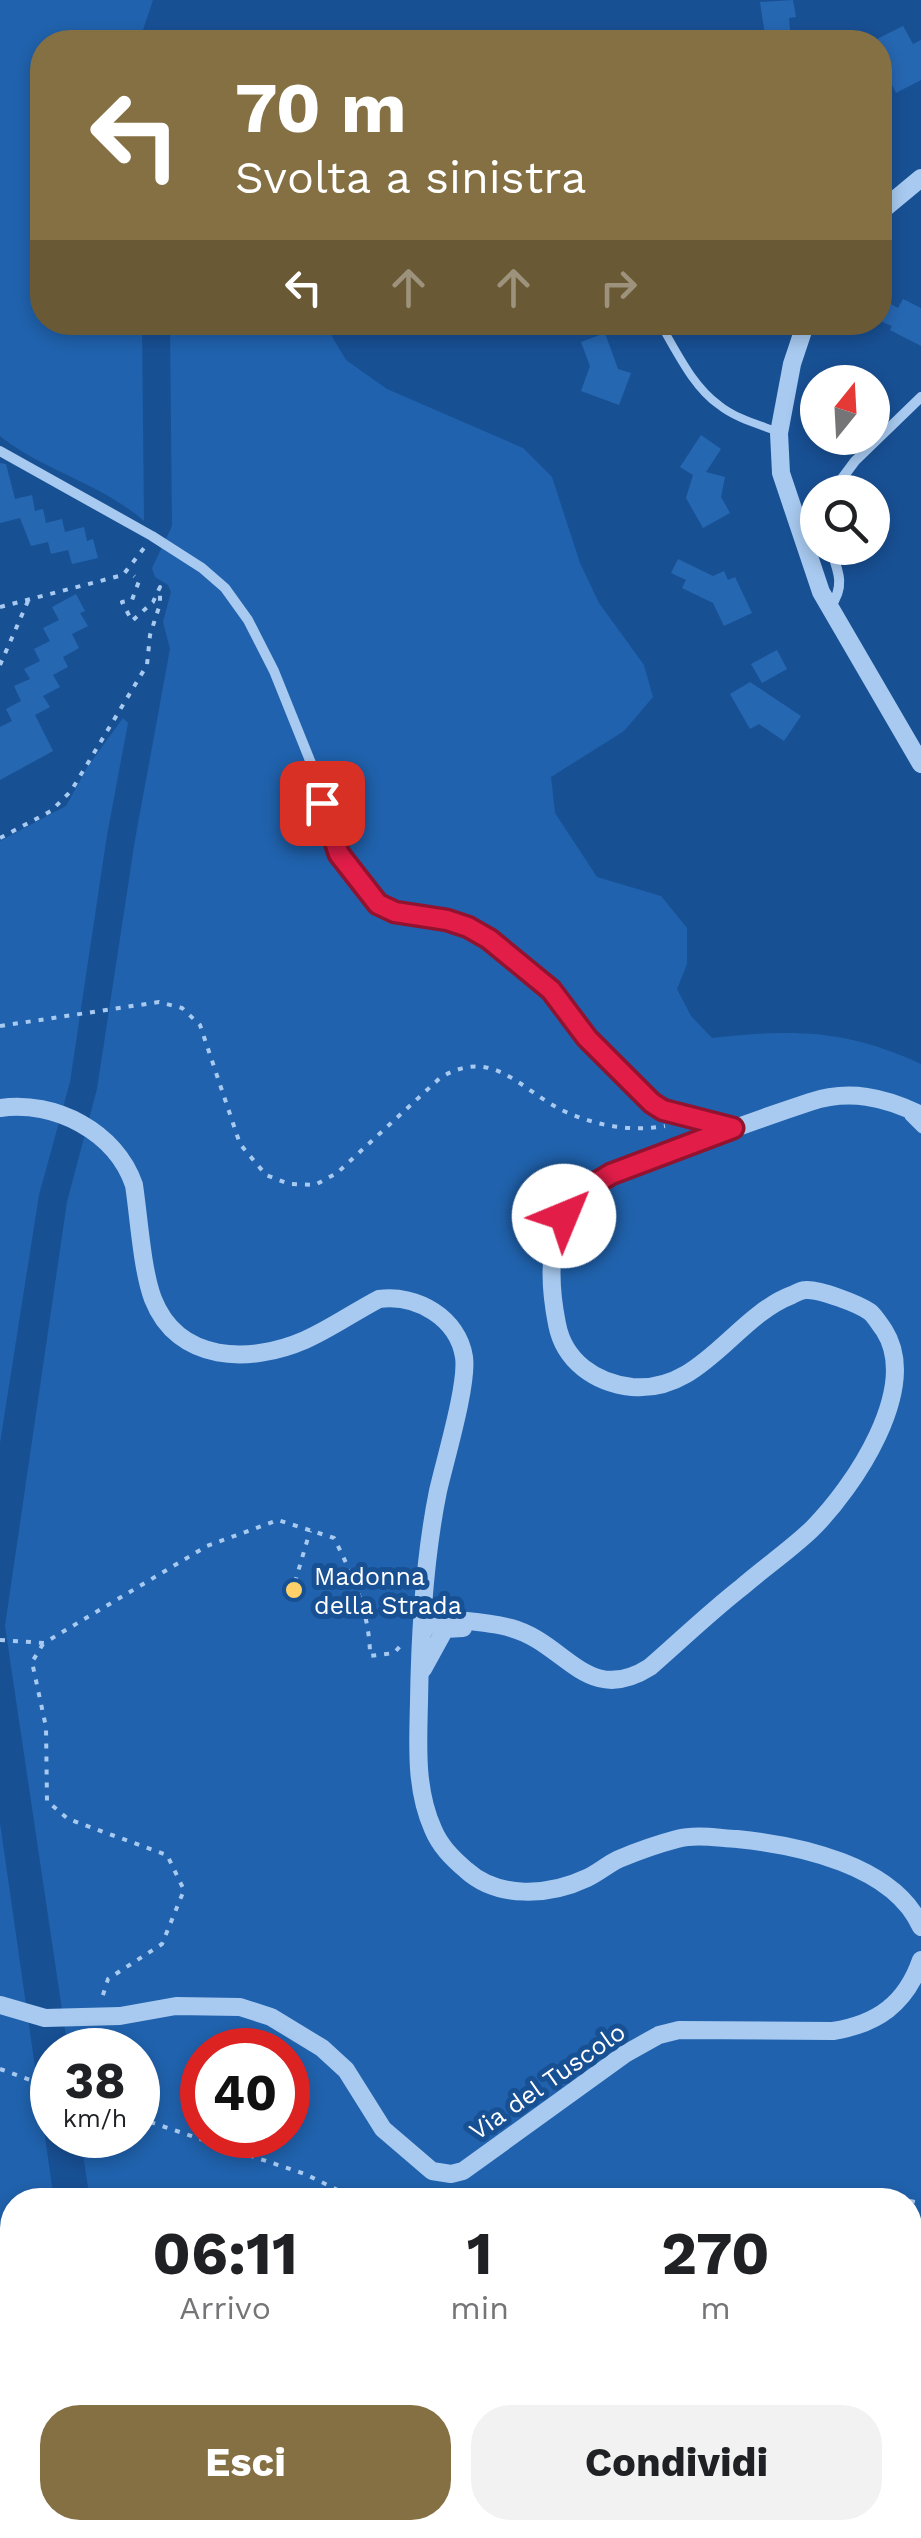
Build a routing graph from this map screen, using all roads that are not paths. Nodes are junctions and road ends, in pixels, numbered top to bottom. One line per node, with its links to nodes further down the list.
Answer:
1 (921, 178): 2 (street)
2 (892, 202)
3 (668, 335): 6 (lane)
4 (802, 335): 6 (street)
5 (921, 397): 8 (street)
6 (780, 433): 10 (street)
7 (0, 452): 15 (street)
8 (845, 475)
9 (835, 565): 10 (street)
10 (829, 608): 11 (street)
11 (921, 764)
12 (874, 1098): 14 (street); 15 (street); 16 (lane)
13 (0, 1108): 17 (street)
14 (921, 1115)
15 (733, 1128): 18 (street)
16 (921, 1128)
17 (424, 1591): 18 (street); 19 (street)
18 (488, 1626): 19 (street); 20 (street)
19 (420, 1629): 20 (street)
20 (420, 1678): 21 (street)
21 (921, 1927)
22 (921, 1960): 23 (street, Via del Tuscolo)
23 (0, 2005)

